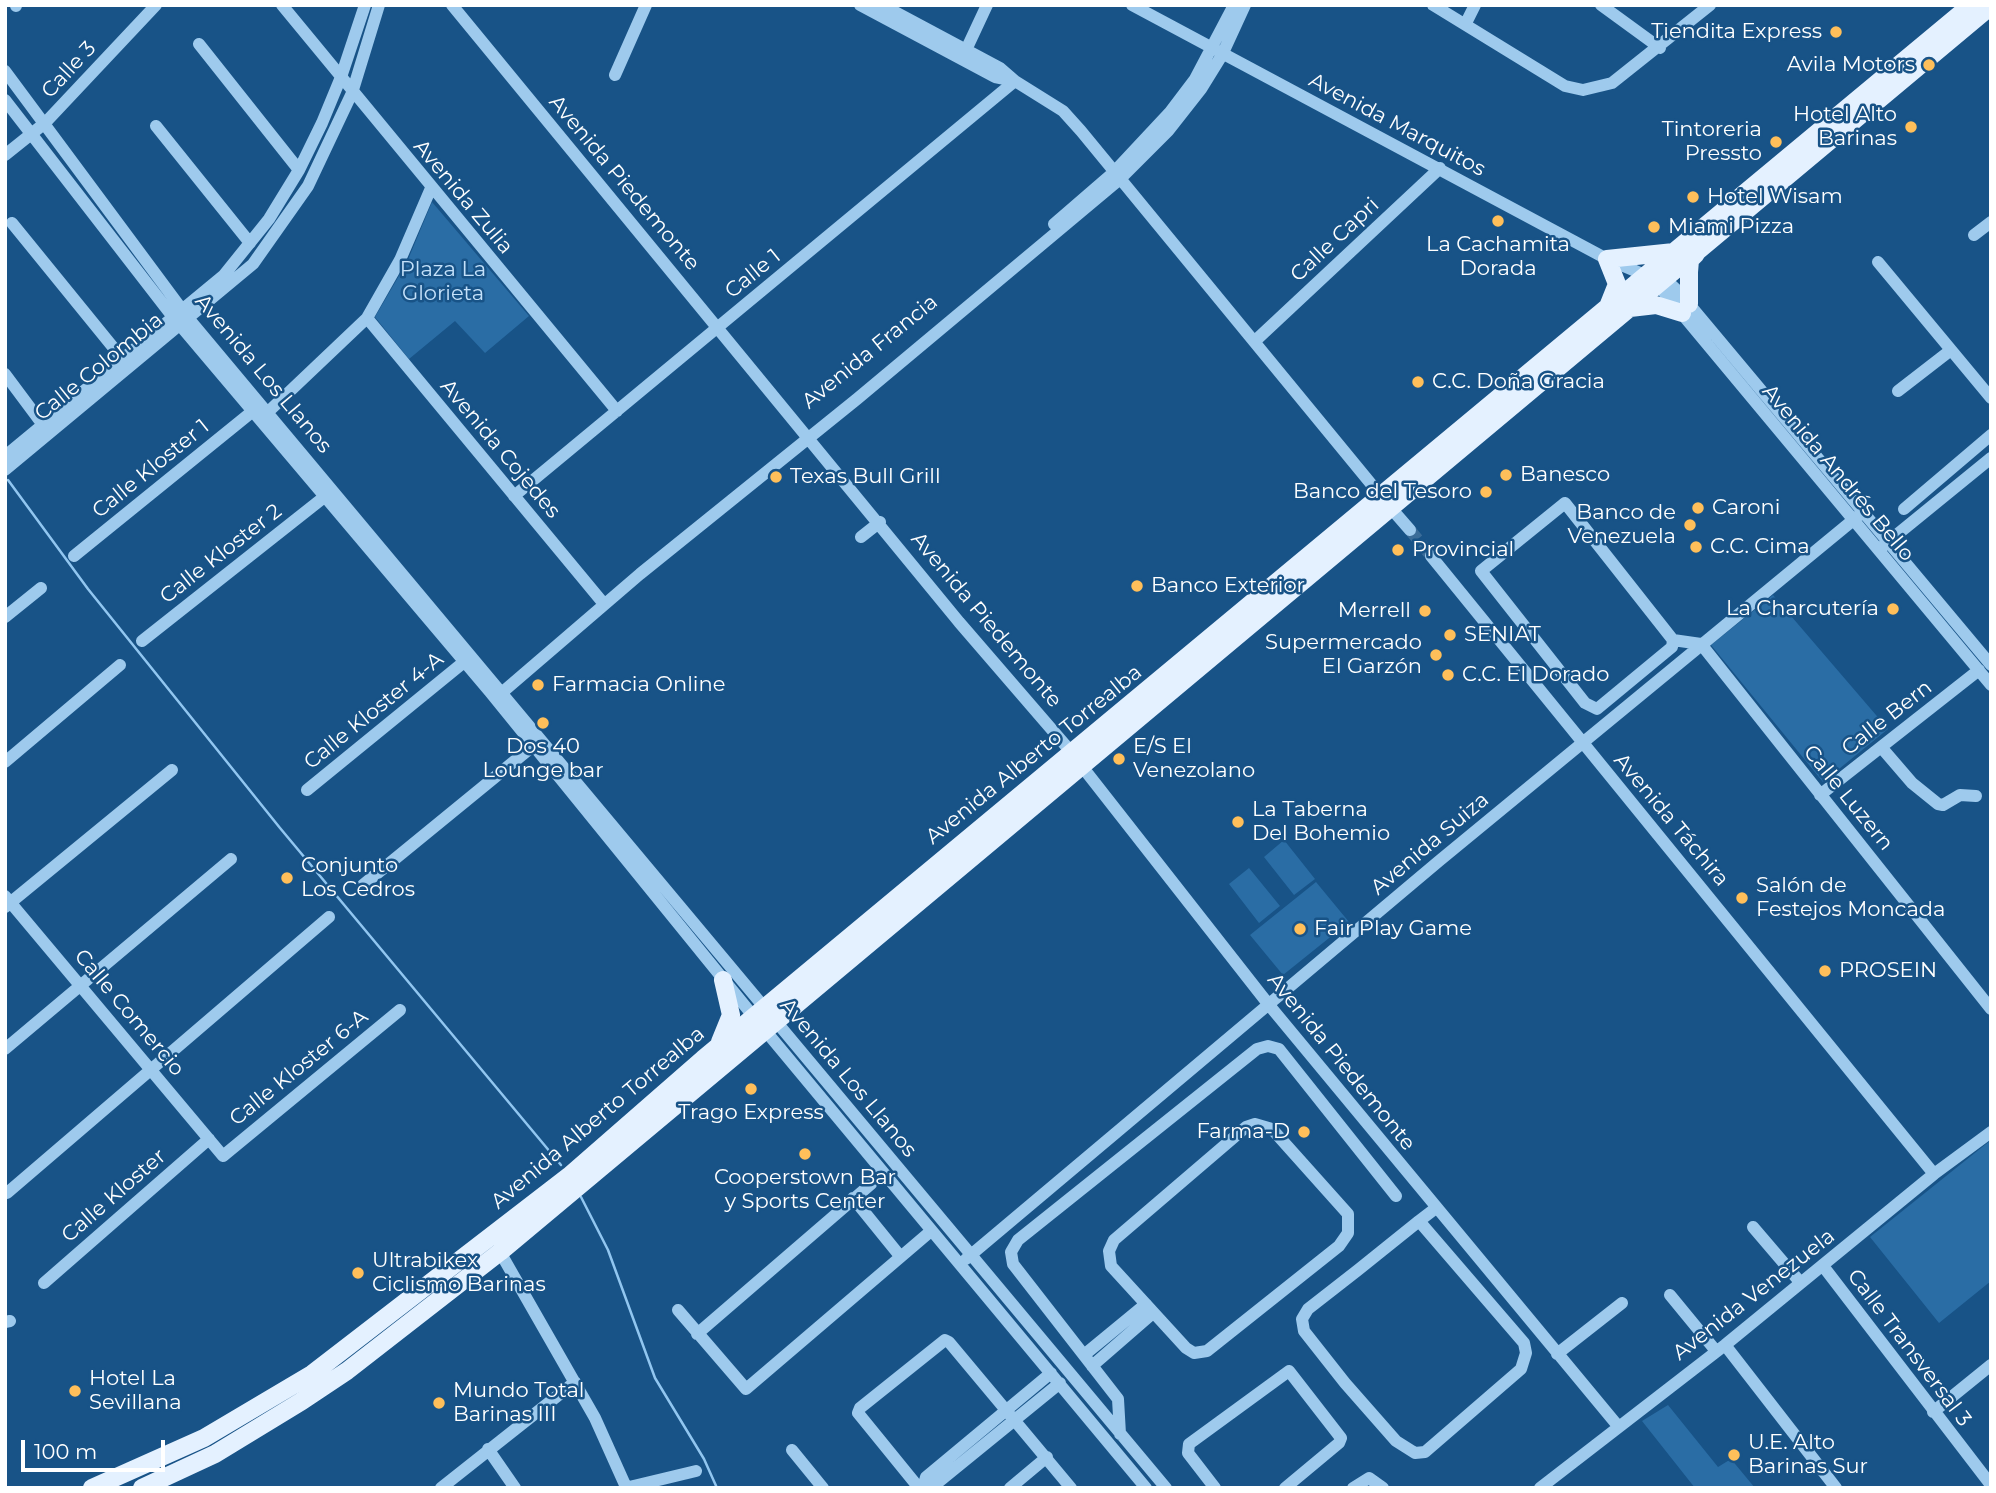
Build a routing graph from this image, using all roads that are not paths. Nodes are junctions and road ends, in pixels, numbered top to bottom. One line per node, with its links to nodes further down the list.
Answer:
1 (282, 5): 27 (street, Avenida Zulia)
2 (365, 5): 27 (street, Calle Colombia)
3 (379, 5): 29 (street, Calle Colombia)
4 (452, 5): 53 (street, Avenida Piedemonte)
5 (860, 5): 25 (street)
6 (882, 5): 22 (street)
7 (987, 5): 22 (street)
8 (1132, 5): 23 (street, Avenida Marquitos)
9 (1234, 5): 23 (street, Avenida Francia)
10 (1245, 5): 23 (street, Avenida Francia)
11 (1433, 5): 19 (street)
12 (1475, 5): 19 (street)
13 (1601, 5): 21 (street)
14 (1710, 5): 21 (street)
15 (1971, 5): 43 (main road, Avenida Alberto Torrealba)
16 (155, 6): 31 (street, Calle 3)
17 (1991, 6): 44 (main road, Avenida Alberto Torrealba)
18 (642, 7): 26 (street)
19 (1466, 23): 21 (street)
20 (199, 44): 36 (street)
21 (1660, 48)
22 (966, 50): 25 (street)
23 (1217, 52): 35 (street, Avenida Marquitos); 37 (street, Avenida Francia)
24 (5, 71): 31 (street, Avenida Los Llanos)
25 (997, 72): 28 (street)
26 (615, 75)
27 (341, 77): 29 (street, Avenida Zulia); 36 (street, Calle Colombia)
28 (1015, 81): 37 (street); 53 (street, Calle 1)
29 (352, 93): 38 (street, Avenida Zulia); 51 (street, Calle Colombia)
30 (5, 100): 33 (street, Avenida Los Llanos)
31 (45, 123): 33 (street, Calle 3); 51 (street, Avenida Los Llanos)
32 (156, 126): 42 (street)
33 (31, 135): 34 (street, Calle 3); 51 (street, Avenida Los Llanos)
34 (5, 155)
35 (1440, 169): 45 (street, Avenida Marquitos); 54 (street, Calle Capri)
36 (299, 170): 42 (street, Calle Colombia)
37 (1116, 176): 54 (street); 64 (street, Avenida Francia)
38 (431, 188): 52 (street); 61 (street, Avenida Zulia)
39 (1991, 222): 41 (street)
40 (12, 223): 56 (street)
41 (1974, 235)
42 (250, 243): 51 (street, Calle Colombia)
43 (1677, 252): 45 (main road); 47 (main road, Avenida Alberto Torrealba)
44 (1697, 252): 47 (main road, Avenida Alberto Torrealba); 50 (main road)
45 (1607, 259): 47 (street, Avenida Marquitos); 49 (main road)
46 (1878, 262): 55 (street)
47 (1655, 278): 48 (main road, Avenida Alberto Torrealba); 49 (main road, Avenida Alberto Torrealba); 50 (street, Avenida Andrés Bello)
48 (1630, 308): 50 (main road); 71 (main road, Avenida Alberto Torrealba)
49 (1606, 309): 71 (main road, Avenida Alberto Torrealba)
50 (1685, 309): 72 (street, Avenida Andrés Bello); 74 (street, Avenida Andrés Bello)
51 (181, 318): 56 (street, Calle Colombia); 60 (street, Avenida Los Llanos); 62 (street, Avenida Los Llanos); 68 (street, Calle Colombia)
52 (366, 318): 62 (street); 69 (street, Avenida Cojedes)
53 (718, 327): 61 (street, Calle 1); 64 (street, Avenida Piedemonte)
54 (1255, 341): 71 (street)
55 (1951, 349): 58 (street); 59 (street)
56 (121, 357): 63 (street, Calle Colombia)
57 (5, 374): 63 (street)
58 (1898, 391)
59 (1991, 398)
60 (253, 411): 70 (street, Avenida Los Llanos); 79 (street, Calle Kloster 1)
61 (617, 411): 69 (street, Calle 1)
62 (268, 412): 91 (street, Avenida Los Llanos)
63 (39, 420): 66 (street, Calle Colombia)
64 (806, 435): 75 (street, Avenida Piedemonte); 82 (street, Avenida Francia)
65 (1991, 435): 73 (street)
66 (5, 456)
67 (1991, 458): 73 (street)
68 (5, 470)
69 (514, 496): 82 (street, Avenida Cojedes)
70 (323, 498): 85 (street, Calle Kloster 2); 87 (street, Avenida Los Llanos)
71 (1386, 502): 76 (street); 95 (main road, Avenida Alberto Torrealba)
72 (1863, 512): 74 (street, Avenida Suiza); 78 (street, Avenida Andrés Bello)
73 (1908, 514): 78 (street)
74 (1853, 520): 78 (street, Avenida Andrés Bello); 86 (street, Avenida Suiza)
75 (880, 522): 77 (street); 95 (street, Avenida Piedemonte)
76 (1410, 530)
77 (861, 537)
78 (1883, 546): 89 (street, Avenida Andrés Bello)
79 (74, 555)
80 (1432, 556): 92 (street, Avenida Táchira)
81 (41, 587): 83 (street)
82 (603, 601): 91 (street, Avenida Francia)
83 (5, 617)
84 (1673, 640): 84 (street); 86 (street)
85 (142, 641)
86 (1701, 644): 92 (street, Avenida Suiza); 99 (street, Calle Luzern)
87 (464, 662): 91 (street, Avenida Los Llanos); 98 (street, Calle Kloster 4-A)
88 (120, 665): 96 (street)
89 (1985, 667): 90 (street, Avenida Andrés Bello); 94 (street, Calle Bern)
90 (1991, 685)
91 (496, 692): 93 (street, Avenida Los Llanos); 110 (street, Avenida Los Llanos)
92 (1582, 744): 107 (street, Avenida Suiza); 119 (street, Avenida Táchira)
93 (533, 746): 102 (street); 105 (street, Avenida Los Llanos)
94 (1881, 747): 99 (street, Calle Bern); 100 (street)
95 (1077, 759): 107 (street, Avenida Piedemonte); 110 (main road, Avenida Alberto Torrealba)
96 (5, 762)
97 (172, 770): 103 (street)
98 (307, 790)
99 (1820, 795): 108 (street, Calle Luzern)
100 (1976, 796)
101 (231, 859): 106 (street)
102 (363, 885)
103 (7, 902): 106 (street, Calle Comercio)
104 (329, 917): 113 (street)
105 (723, 979): 110 (street, Avenida Los Llanos); 112 (main road)
106 (81, 986): 111 (street); 113 (street, Calle Comercio)
107 (1269, 1005): 116 (street, Avenida Suiza); 124 (street, Avenida Piedemonte)
108 (1991, 1009)
109 (400, 1010): 117 (street, Calle Kloster 6-A)
110 (765, 1019): 112 (main road, Avenida Alberto Torrealba); 127 (street, Avenida Los Llanos); 128 (main road, Avenida Alberto Torrealba); 130 (street, Avenida Los Llanos)
111 (5, 1049)
112 (715, 1050): 155 (main road, Avenida Alberto Torrealba)
113 (152, 1070): 115 (street, Calle Comercio); 121 (street)
114 (1991, 1132): 119 (street, Avenida Venezuela)
115 (209, 1139): 117 (street, Calle Comercio); 133 (street, Calle Kloster)
116 (1092, 1154): 118 (street); 130 (street, Avenida Suiza)
117 (223, 1156)
118 (1106, 1170): 122 (street); 141 (street)
119 (1934, 1174): 131 (street, Avenida Venezuela)
120 (871, 1184): 123 (street)
121 (7, 1194)
122 (1396, 1196)
123 (853, 1198): 129 (street); 138 (street)
124 (1436, 1208): 125 (street); 140 (street, Avenida Piedemonte)
125 (1419, 1221): 125 (street)
126 (1753, 1227): 132 (street)
127 (931, 1231): 129 (street); 130 (street, Avenida Los Llanos)
128 (500, 1252): 144 (street); 156 (main road, Avenida Alberto Torrealba)
129 (900, 1256): 138 (street)
130 (966, 1260): 143 (street, Avenida Los Llanos); 148 (street, Avenida Los Llanos)
131 (1823, 1266): 132 (street, Avenida Venezuela); 145 (street, Calle Transversal 3)
132 (1800, 1282): 139 (street, Avenida Venezuela)
133 (44, 1283)
134 (1670, 1295): 139 (street)
135 (1622, 1303): 140 (street)
136 (1149, 1308): 136 (street); 141 (street)
137 (678, 1310): 138 (street)
138 (697, 1334)
139 (1720, 1348): 147 (street, Avenida Venezuela); 171 (street)
140 (1557, 1354): 147 (street, Avenida Piedemonte)
141 (1088, 1360): 148 (street)
142 (1991, 1365): 145 (street)
143 (1055, 1378): 146 (street); 164 (street, Avenida Los Llanos)
144 (575, 1382): 149 (street); 154 (street)
145 (1933, 1412): 153 (street, Calle Transversal 3)
146 (1011, 1414): 151 (street); 160 (street); 160 (street); 161 (street)
147 (1618, 1426): 170 (street, Avenida Venezuela)
148 (1120, 1434): 165 (street, Avenida Los Llanos)
149 (488, 1448): 157 (street); 158 (street)
150 (792, 1450): 159 (street)
151 (1047, 1457): 162 (street); 163 (street)
152 (696, 1471): 154 (street)
153 (1991, 1485)
154 (626, 1487)
155 (92, 1488)
156 (142, 1488)
157 (442, 1488)
158 (515, 1488)
159 (823, 1488)
160 (921, 1488)
161 (931, 1488)
162 (1010, 1488)
163 (1071, 1488)
164 (1146, 1488)
165 (1166, 1488)
166 (1215, 1488): 167 (street)
167 (1285, 1488)
168 (1353, 1488): 169 (street)
169 (1383, 1488)
170 (1540, 1488)
171 (1836, 1488)

